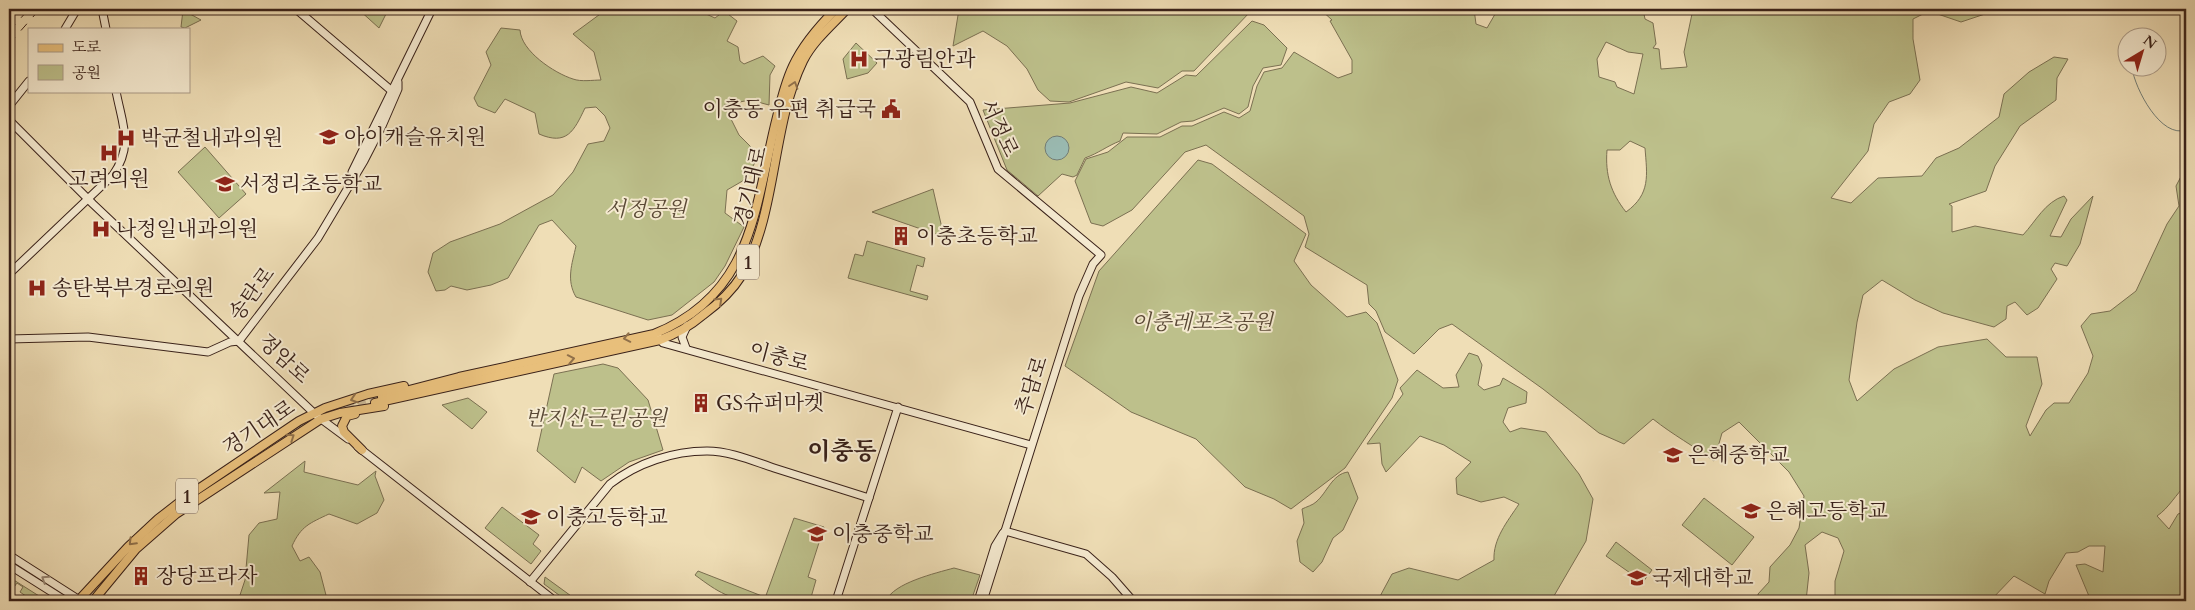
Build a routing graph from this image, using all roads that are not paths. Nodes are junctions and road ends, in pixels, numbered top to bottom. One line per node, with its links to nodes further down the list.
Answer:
1 (78, 9): 9 (street)
2 (102, 9): 10 (street)
3 (296, 9): 12 (street)
4 (302, 9): 12 (street)
5 (432, 9): 12 (street, 송탄로)
6 (836, 9): 20 (main road, 경기대로 / 1)
7 (847, 9): 19 (main road, 경기대로 / 1, one-way to 7)
8 (872, 9): 17 (street, 서정로)
9 (66, 28)
10 (106, 28)
11 (28, 82): 14 (street)
12 (395, 88): 21 (street, 송탄로)
13 (116, 92): 16 (street)
14 (9, 106)
15 (9, 120): 16 (street, 정암로)
16 (89, 197): 18 (street); 21 (street, 정암로)
17 (1101, 255): 30 (street, 추담로)
18 (9, 274)
19 (687, 326): 23 (main road, 경기대로 / 1); 24 (street)
20 (654, 334): 23 (street, 이충로); 25 (main road, 경기대로 / 1, one-way to 25)
21 (239, 338): 22 (street, 송탄로); 28 (street, 정암로)
22 (9, 339)
23 (660, 340): 24 (street, 이충로); 25 (main road, 경기대로 / 1, one-way to 23)
24 (686, 348): 27 (street, 이충로)
25 (505, 370): 26 (main road, 경기대로 / 1); 28 (main road, 경기대로 / 1, one-way to 28)
26 (376, 403): 29 (main road, 경기대로 / 1); 31 (main road)
27 (898, 407): 30 (street, 이충로); 32 (street)
28 (314, 412): 29 (street, 정암로); 38 (main road, 경기대로 / 1, one-way to 38)
29 (320, 419): 31 (street, 정암로); 39 (main road, 경기대로, one-way to 29)
30 (1031, 445): 33 (street, 추담로)
31 (362, 450): 36 (street, 정암로)
32 (869, 498): 36 (street); 41 (street)
33 (1005, 531): 42 (street, 추담로); 43 (street, 추담로); 44 (street)
34 (9, 555): 38 (street, one-way to 34)
35 (9, 565): 37 (street)
36 (530, 582): 40 (street, 정암로)
37 (66, 601)
38 (79, 601)
39 (93, 601)
40 (555, 601)
41 (836, 601)
42 (978, 601)
43 (983, 601)
44 (1133, 601)

